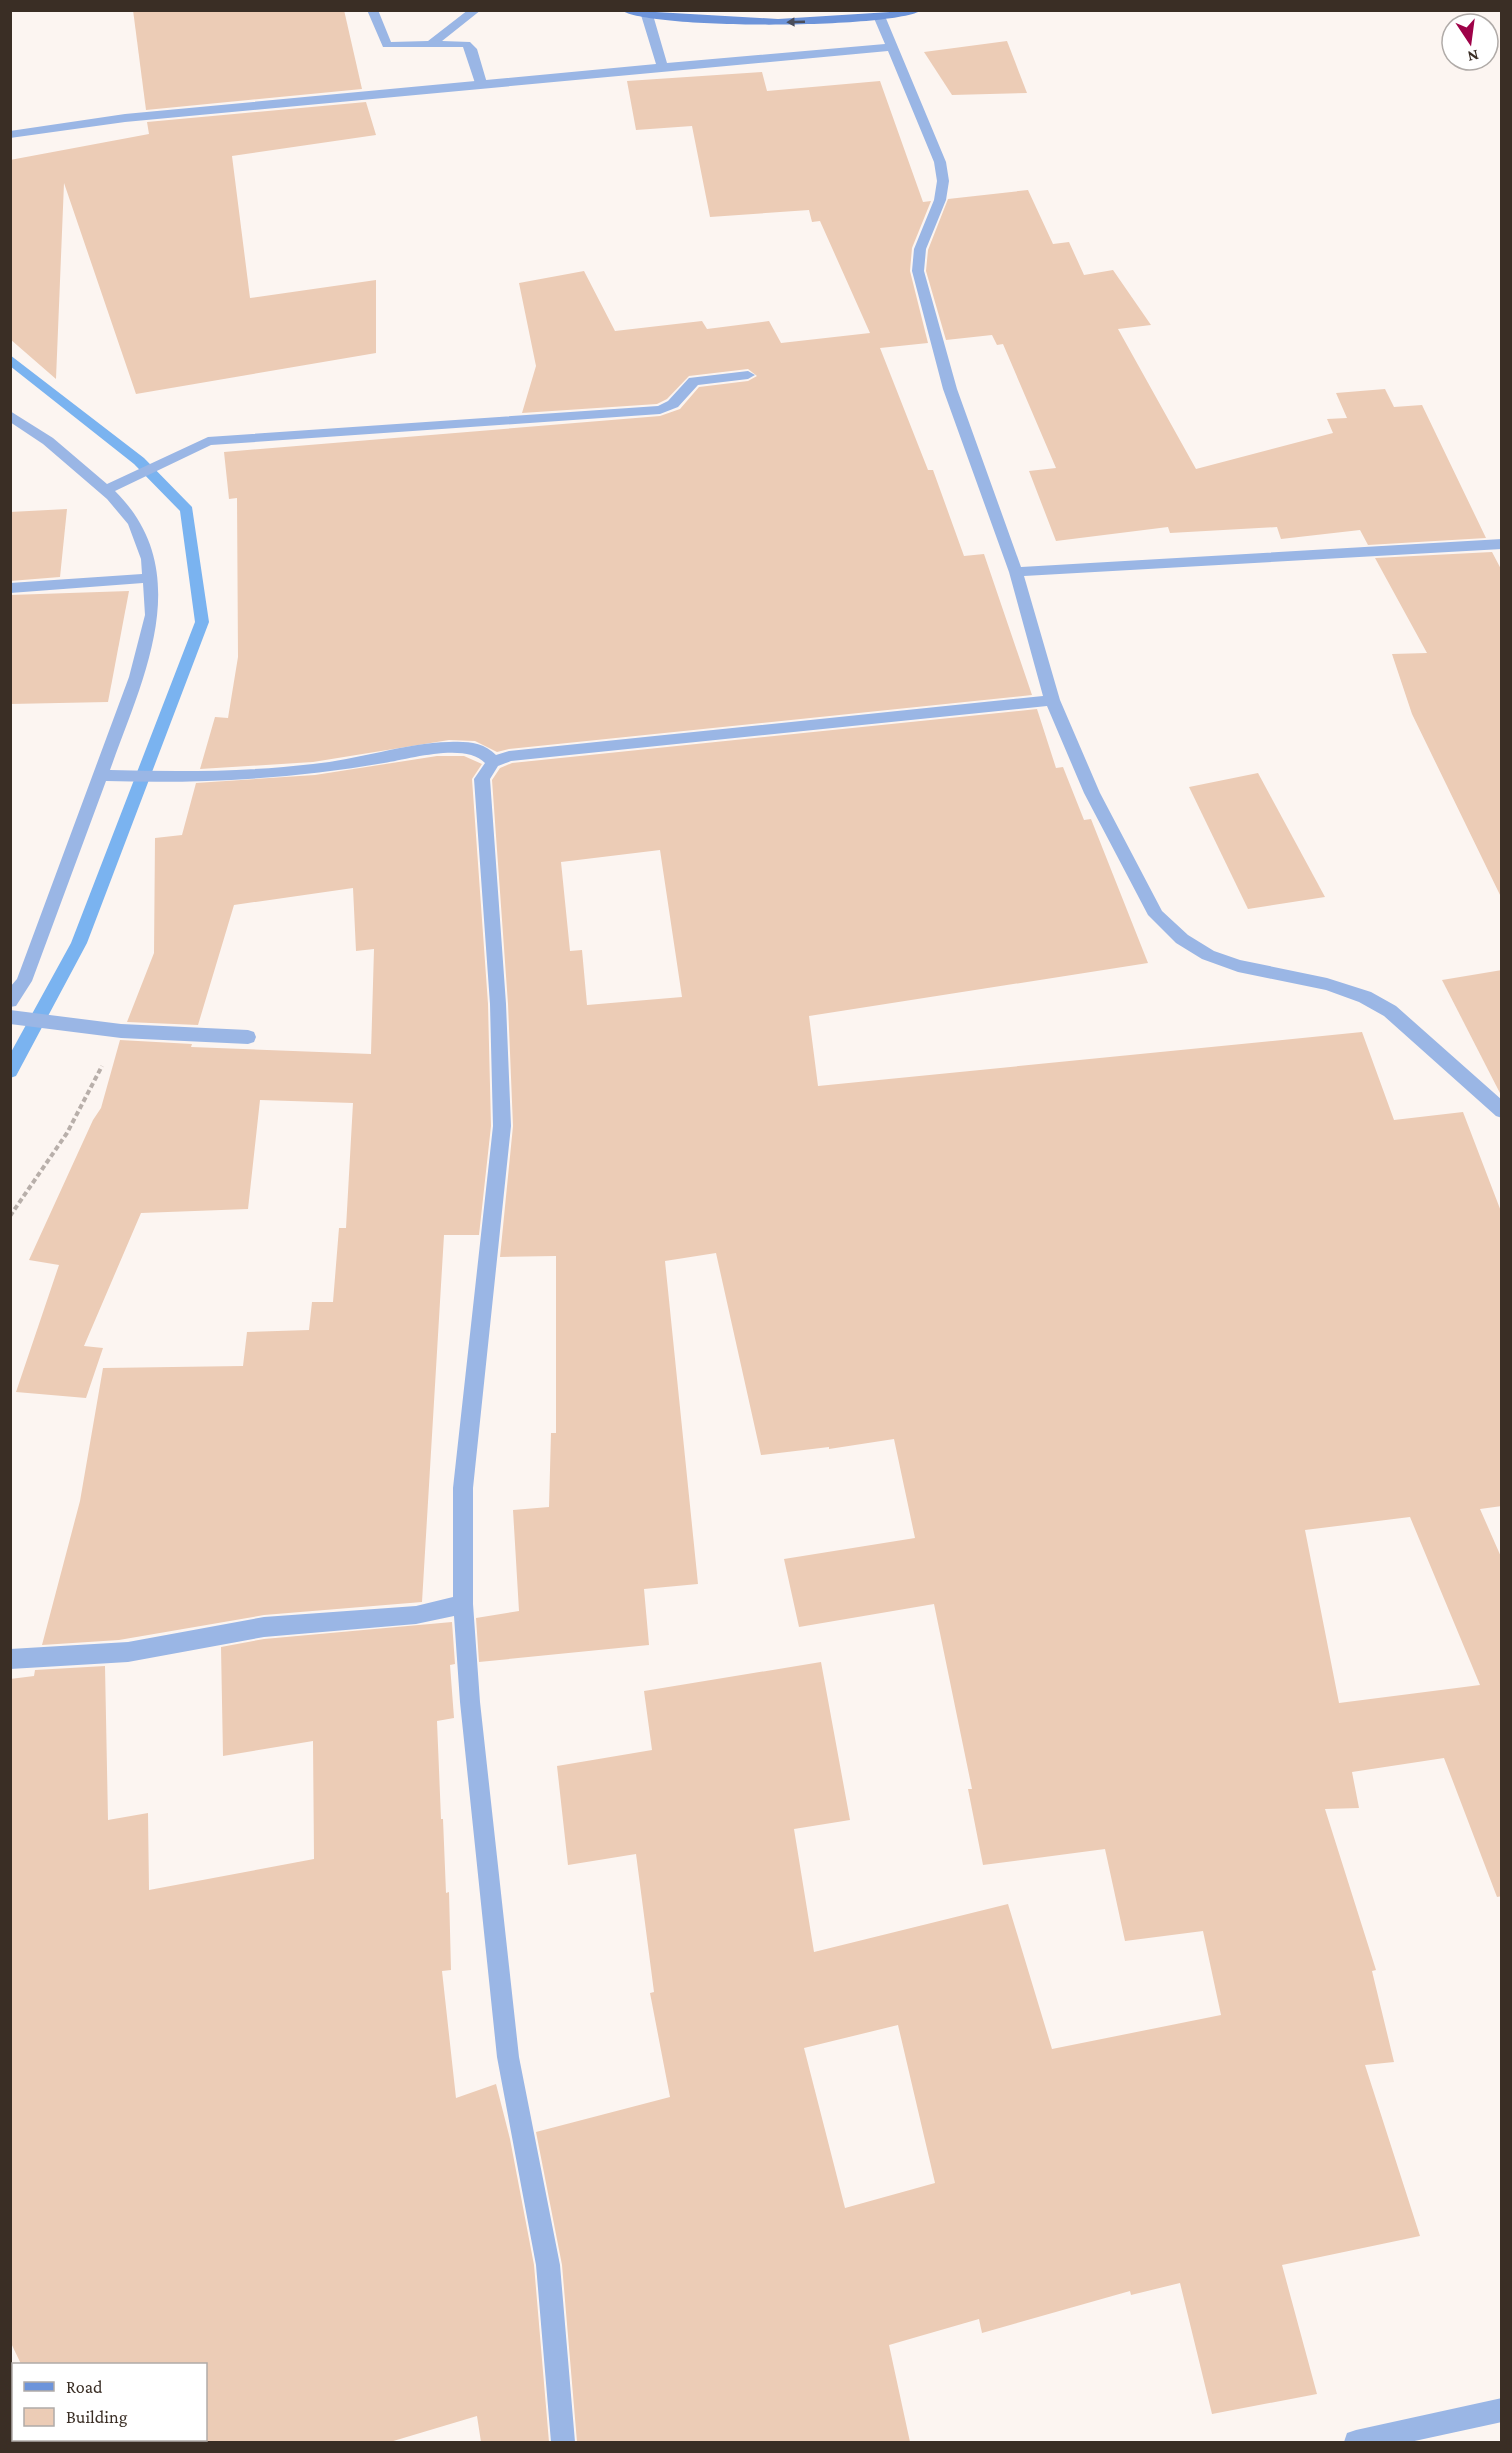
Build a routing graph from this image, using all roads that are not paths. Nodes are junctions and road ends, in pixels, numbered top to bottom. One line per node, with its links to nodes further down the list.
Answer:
1 (372, 10): 7 (street)
2 (476, 10): 7 (street)
3 (626, 10): 5 (street)
4 (917, 10): 6 (street)
5 (647, 15): 6 (street, one-way to 5); 9 (street)
6 (879, 16): 8 (street)
7 (432, 43): 10 (street)
8 (892, 47): 9 (street); 16 (street)
9 (662, 66): 10 (street)
10 (481, 82): 11 (street)
11 (10, 135)
12 (748, 375): 14 (street)
13 (12, 416): 14 (street)
14 (108, 490): 17 (street)
15 (1502, 544): 16 (street)
16 (1016, 572): 19 (street)
17 (151, 578): 18 (street); 21 (street)
18 (10, 588)
19 (1052, 700): 20 (street); 25 (street)
20 (493, 762): 21 (street); 26 (street)
21 (99, 775): 22 (street)
22 (10, 1001)
23 (17, 1018): 24 (street)
24 (248, 1037)
25 (1502, 1111)
26 (463, 1605): 27 (street); 29 (street)
27 (10, 1659)
28 (1502, 2410): 30 (street)
29 (563, 2442)
30 (1356, 2442)

